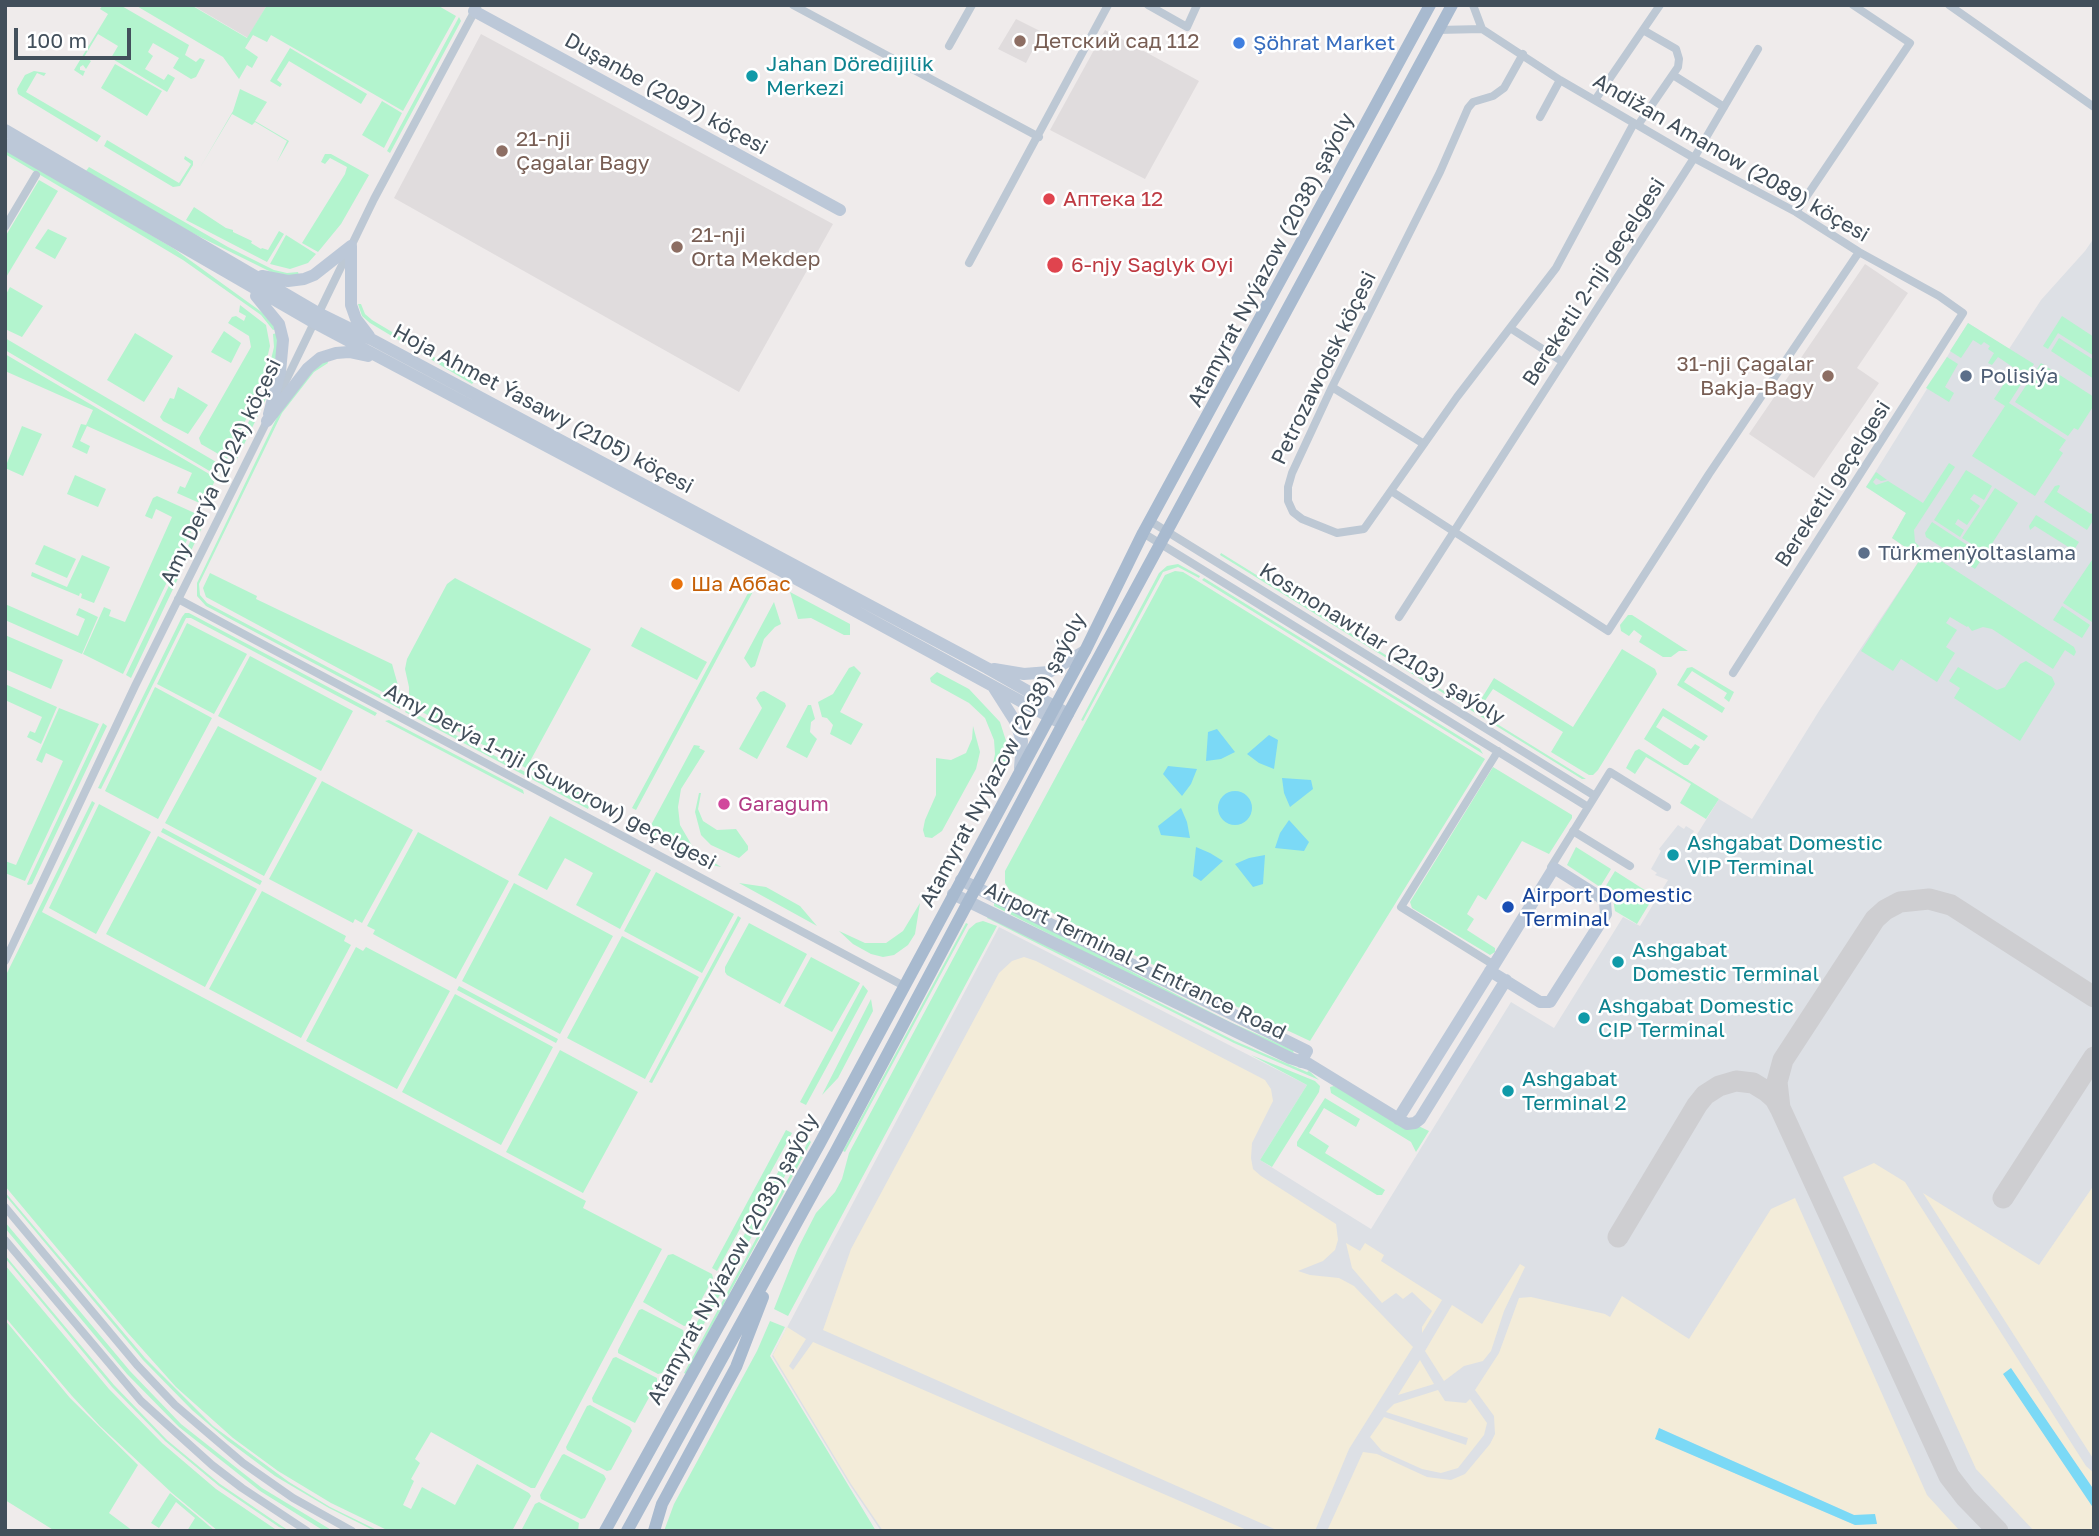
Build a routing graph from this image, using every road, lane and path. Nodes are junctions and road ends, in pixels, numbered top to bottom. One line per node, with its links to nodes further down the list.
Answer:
1 (793, 5): 27 (street)
2 (972, 5): 16 (street)
3 (1108, 5): 27 (street)
4 (1148, 5): 5 (street)
5 (1198, 5)
6 (1430, 5): 48 (main road, Atamyrat Nyýazow (2038) şaýoly)
7 (1452, 5): 14 (main road, Atamyrat Nyýazow (2038) şaýoly)
8 (1473, 5): 13 (street)
9 (1660, 5): 15 (street)
10 (1853, 5): 32 (street)
11 (1949, 5): 23 (street)
12 (476, 8): 31 (main road, Duşanbe (2097) köçesi); 34 (street, Amy Derýa (2024) köçesi)
13 (1482, 29): 14 (street); 18 (street, Andižan Amanow (2089) köçesi)
14 (1438, 30): 49 (main road, Atamyrat Nyýazow (2038) şaýoly)
15 (1643, 30): 19 (street); 21 (street)
16 (949, 46)
17 (1758, 49): 22 (street, Bereketli 2-nji geçelgesi)
18 (1523, 54): 20 (street, Andižan Amanow (2089) köçesi); 44 (street, Petrozawodsk köçesi)
19 (1673, 75): 22 (street); 25 (street, Petrozawodsk köçesi)
20 (1560, 80): 21 (street, Andižan Amanow (2089) köçesi); 24 (street)
21 (1595, 100): 25 (street, Andižan Amanow (2089) köçesi)
22 (1724, 107): 29 (street, Bereketli 2-nji geçelgesi)
23 (2094, 107)
24 (1540, 117)
25 (1636, 124): 29 (street, Andižan Amanow (2089) köçesi); 40 (street, Petrozawodsk köçesi)
26 (5, 131): 37 (main road, Hoja Ahmet Ýasawy (2105) köçesi)
27 (1039, 137): 36 (street)
28 (5, 144): 37 (main road, Hoja Ahmet Ýasawy (2105) köçesi)
29 (1695, 158): 32 (street, Andižan Amanow (2089) köçesi); 42 (street, Bereketli 2-nji geçelgesi)
30 (36, 175): 33 (street)
31 (840, 210)
32 (1796, 212): 35 (street, Andižan Amanow (2089) köçesi)
33 (5, 227)
34 (351, 246): 37 (main road); 39 (street, Amy Derýa (2024) köçesi); 41 (main road)
35 (1859, 252): 38 (street, Andižan Amanow (2089) köçesi); 50 (street)
36 (969, 263)
37 (242, 276): 39 (main road, Hoja Ahmet Ýasawy (2105) köçesi); 45 (main road)
38 (1964, 313): 57 (street, Bereketli geçelgesi)
39 (315, 318): 41 (main road, Hoja Ahmet Ýasawy (2105) köçesi); 43 (main road, Hoja Ahmet Ýasawy (2105) köçesi); 45 (street, Amy Derýa (2024) köçesi)
40 (1510, 328): 42 (street); 46 (street, Petrozawodsk köçesi)
41 (371, 340): 56 (main road, Hoja Ahmet Ýasawy (2105) köçesi)
42 (1563, 362): 50 (street, Bereketli 2-nji geçelgesi)
43 (407, 372): 45 (main road); 58 (main road, Hoja Ahmet Ýasawy (2105) köçesi)
44 (1332, 387): 46 (street); 47 (street, Petrozawodsk köçesi)
45 (267, 421): 53 (street, Amy Derýa (2024) köçesi)
46 (1424, 444): 47 (street, Petrozawodsk köçesi)
47 (1391, 491): 50 (street)
48 (1150, 521): 49 (street, Kosmonawtlar (2103) şaýoly); 51 (main road, Atamyrat Nyýazow (2038) şaýoly)
49 (1167, 531): 52 (main road, Atamyrat Nyýazow (2038) şaýoly); 63 (street, Kosmonawtlar (2103) şaýoly)
50 (1454, 531): 54 (street, Bereketli 2-nji geçelgesi)
51 (1143, 533): 52 (street, Kosmonawtlar (2103) şaýoly); 55 (main road, Atamyrat Nyýazow (2038) şaýoly)
52 (1160, 543): 60 (main road, Atamyrat Nyýazow (2038) şaýoly); 61 (street, Kosmonawtlar (2103) şaýoly)
53 (178, 599): 73 (street, Amy Derýa (2024) köçesi); 76 (street, Amy Derýa 1-nji (Suworow) geçelgesi)
54 (1399, 617)
55 (1084, 650): 56 (main road); 59 (main road, Atamyrat Nyýazow (2038) şaýoly)
56 (987, 668): 59 (main road, Hoja Ahmet Ýasawy (2105) köçesi)
57 (1733, 673)
58 (992, 685): 59 (main road, Hoja Ahmet Ýasawy (2105) köçesi); 62 (main road)
59 (1051, 711): 60 (main road, Hoja Ahmet Ýasawy (2105) köçesi); 62 (main road, Atamyrat Nyýazow (2038) şaýoly)
60 (1065, 720): 70 (main road, Atamyrat Nyýazow (2038) şaýoly)
61 (1498, 751): 64 (street, Kosmonawtlar (2103) şaýoly); 74 (street)
62 (1020, 768): 69 (main road, Atamyrat Nyýazow (2038) şaýoly)
63 (1595, 796): 64 (street); 65 (street)
64 (1588, 807): 66 (street)
65 (1667, 807)
66 (1573, 831): 67 (street); 68 (street)
67 (1630, 866)
68 (1554, 868): 74 (main road); 75 (main road)
69 (961, 880): 70 (main road); 71 (main road, Atamyrat Nyýazow (2038) şaýoly)
70 (976, 888): 72 (main road, Atamyrat Nyýazow (2038) şaýoly); 77 (main road)
71 (953, 894): 72 (main road, Airport Terminal 2 Entrance Road); 76 (main road, Atamyrat Nyýazow (2038) şaýoly)
72 (969, 901): 77 (main road, Airport Terminal 2 Entrance Road); 81 (main road, Atamyrat Nyýazow (2038) şaýoly)
73 (6, 961)
74 (1492, 968): 75 (main road); 78 (main road)
75 (1506, 980): 78 (main road)
76 (904, 986): 84 (main road, Atamyrat Nyýazow (2038) şaýoly)
77 (1304, 1057): 78 (main road)
78 (1398, 1119)
79 (5, 1207): 83 (street)
80 (5, 1240): 82 (street)
81 (772, 1269): 85 (main road, Atamyrat Nyýazow (2038) şaýoly); 86 (main road)
82 (307, 1531)
83 (352, 1531)
84 (605, 1531)
85 (628, 1531)
86 (653, 1531)

